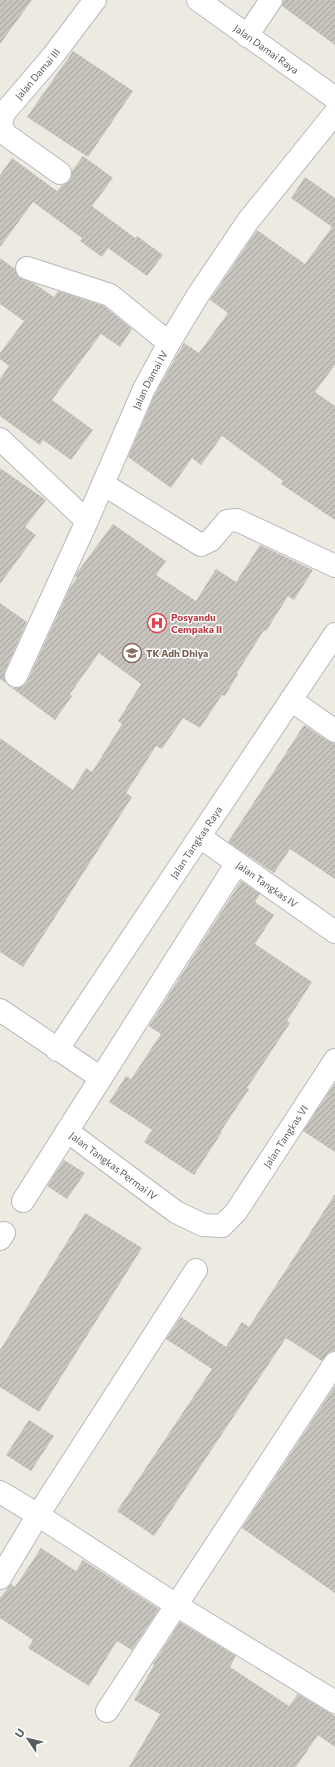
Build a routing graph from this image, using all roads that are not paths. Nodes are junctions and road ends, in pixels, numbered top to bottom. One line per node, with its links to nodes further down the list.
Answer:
1 (95, 0): 7 (street, Jalan Damai III)
2 (198, 0): 4 (street, Jalan Damai Raya)
3 (271, 0): 4 (street)
4 (247, 36): 5 (street, Jalan Damai Raya)
5 (335, 98)
6 (335, 113): 9 (street, Jalan Damai IV)
7 (60, 173)
8 (27, 268): 9 (street)
9 (169, 343): 11 (street, Jalan Damai IV)
10 (0, 439): 12 (street)
11 (103, 484): 12 (street, Jalan Damai IV); 13 (street)
12 (87, 521): 15 (street, Jalan Damai IV)
13 (335, 566)
14 (335, 634): 16 (street, Jalan Tangkas Raya)
15 (16, 676)
16 (291, 700): 17 (street); 18 (street, Jalan Tangkas Raya)
17 (335, 731)
18 (200, 837): 19 (street, Jalan Tangkas IV); 22 (street, Jalan Tangkas Raya)
19 (237, 863): 20 (street, Jalan Tangkas IV); 24 (street, Jalan Tangkas Permai IV)
20 (335, 932)
21 (0, 1010): 22 (street)
22 (57, 1050): 24 (street)
23 (335, 1060): 27 (street, Jalan Tangkas VI)
24 (101, 1078): 25 (street, Jalan Tangkas Permai IV)
25 (67, 1131): 26 (street); 27 (street, Jalan Tangkas Permai IV)
26 (23, 1201)
27 (236, 1212)
28 (196, 1270): 31 (street)
29 (335, 1363): 33 (street)
30 (0, 1492): 31 (street)
31 (38, 1514): 32 (street); 33 (street)
32 (0, 1578)
33 (176, 1605): 34 (street); 35 (street)
34 (335, 1702)
35 (107, 1711)

